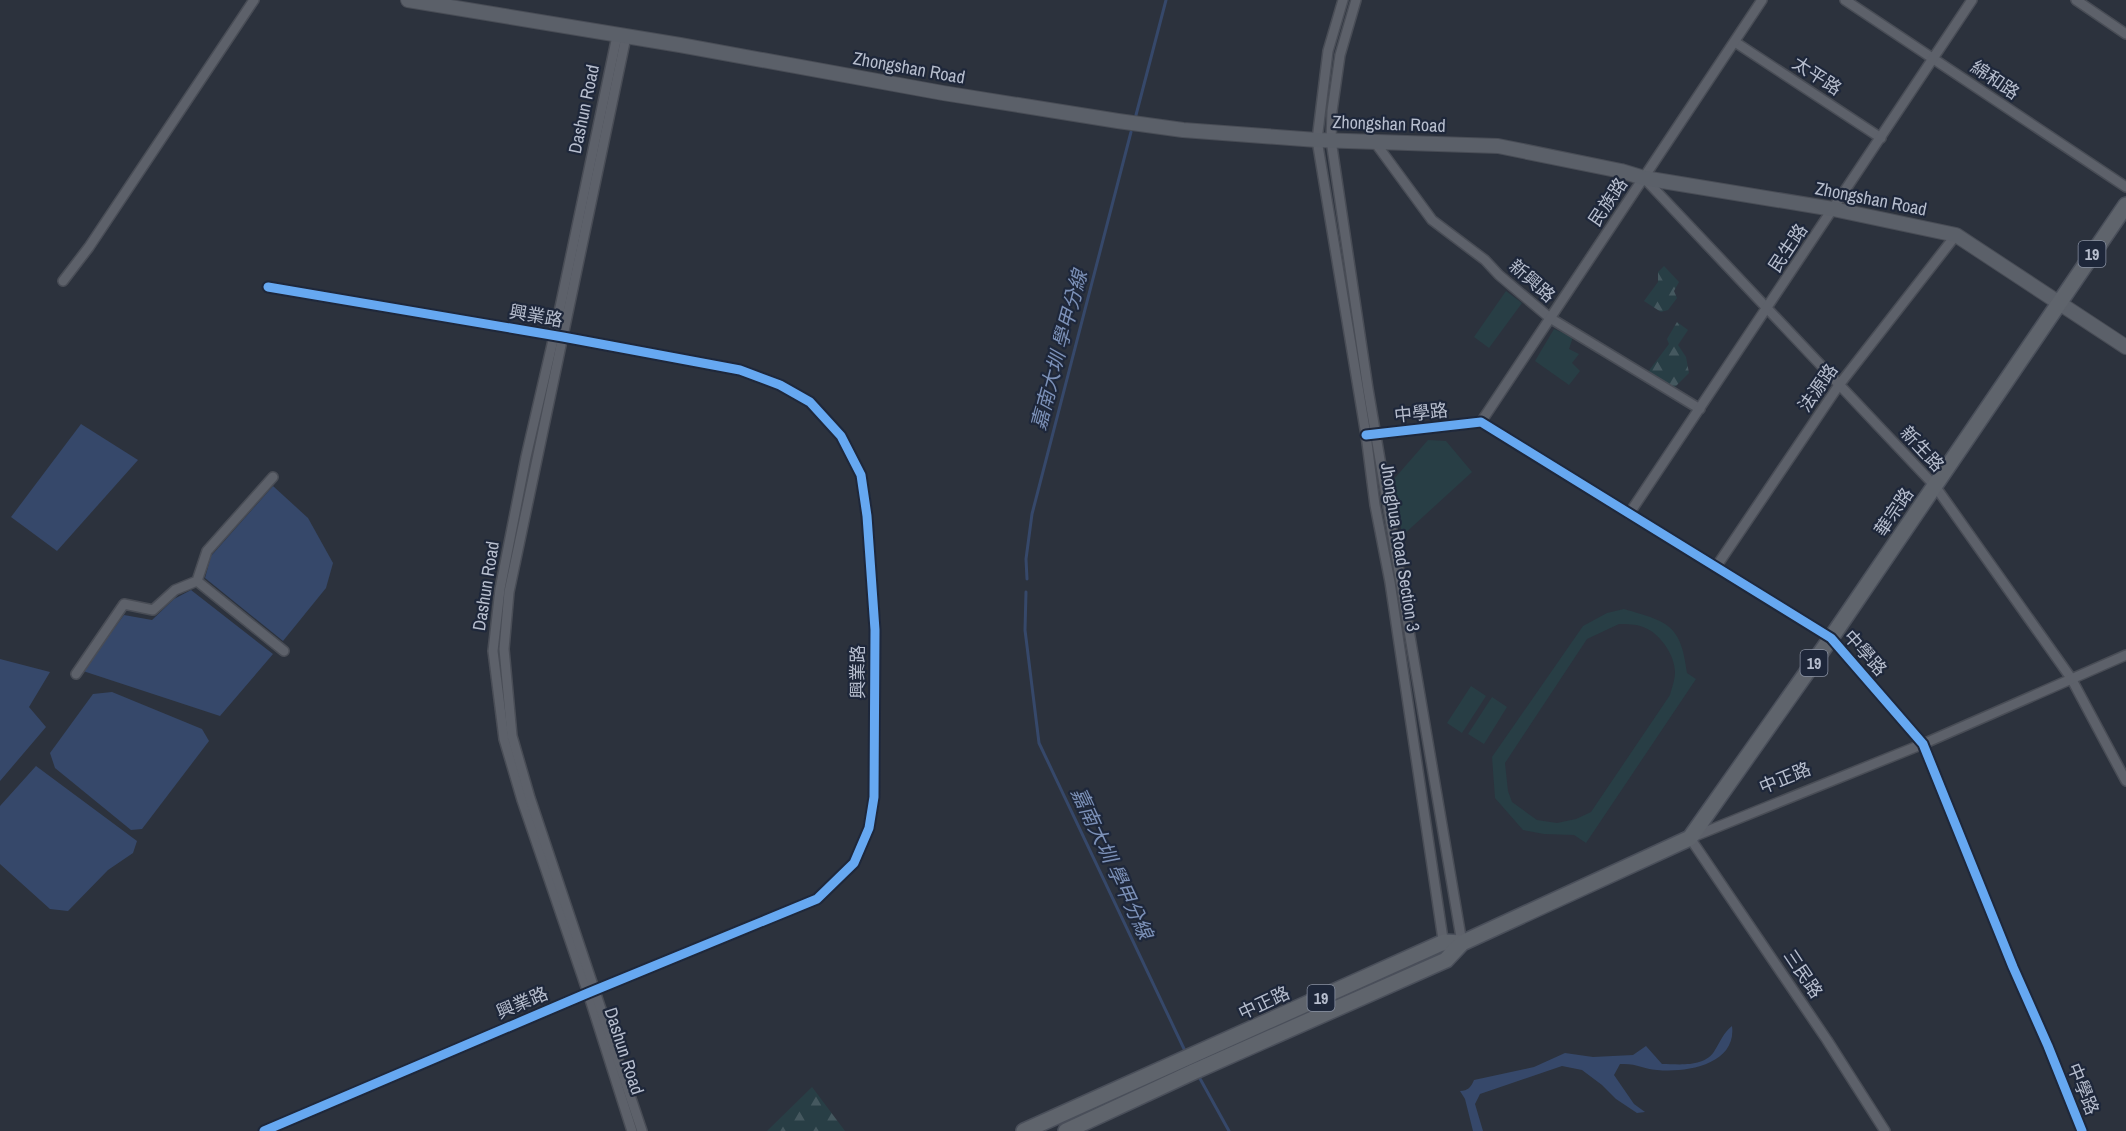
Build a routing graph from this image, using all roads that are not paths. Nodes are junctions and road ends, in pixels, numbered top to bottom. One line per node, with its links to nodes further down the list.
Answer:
1 (254, 0): 21 (street)
2 (408, 0): 10 (main road, Zhongshan Road)
3 (1343, 0): 14 (street)
4 (1356, 0): 14 (street)
5 (1762, 0): 11 (street, 民族路)
6 (1845, 0): 12 (street, 綿和路)
7 (1972, 0): 12 (street, 民生路)
8 (2076, 0): 9 (street)
9 (2126, 34)
10 (621, 37): 14 (main road, Zhongshan Road); 26 (street, Dashun Road)
11 (1735, 42): 13 (street, 太平路); 16 (street, 民族路)
12 (1933, 59): 13 (street, 民生路); 17 (street, 綿和路)
13 (1881, 138): 19 (street, 民生路)
14 (1324, 140): 15 (main road, Zhongshan Road); 31 (street, Jhonghua Road Section 3); 31 (street, Jhonghua Road Section 3)
15 (1374, 141): 16 (main road, Zhongshan Road); 25 (street, 新興路)
16 (1644, 178): 19 (main road, Zhongshan Road); 24 (street, 新生路); 25 (street, 民族路)
17 (2126, 187)
18 (2126, 205): 23 (main road, 華宗路 / 19)
19 (1833, 210): 20 (main road, Zhongshan Road); 24 (street, 民生路)
20 (1956, 235): 23 (main road, Zhongshan Road); 28 (street, 法源路)
21 (63, 280)
22 (268, 287): 26 (street, 興業路)
23 (2059, 303): 27 (main road, Zhongshan Road); 33 (main road, 華宗路 / 19)
24 (1767, 309): 28 (street, 新生路); 29 (street, 民生路)
25 (1550, 318): 29 (street, 新興路); 30 (street, 民族路)
26 (559, 336): 48 (street, Dashun Road); 48 (street, 興業路)
27 (2126, 347)
28 (1839, 385): 33 (street, 新生路); 35 (street, 法源路)
29 (1700, 409): 34 (street, 民生路)
30 (1481, 422): 31 (street, 中學路); 34 (street, 中學路)
31 (1371, 435): 45 (street, Jhonghua Road Section 3); 46 (street, Jhonghua Road Section 3)
32 (273, 477): 36 (street)
33 (1935, 486): 37 (main road, 華宗路 / 19); 41 (street, 新生路)
34 (1629, 514): 35 (street, 中學路)
35 (1716, 567): 37 (street, 中學路)
36 (197, 580): 38 (street); 40 (street)
37 (1831, 638): 42 (street, 中學路); 44 (main road, 華宗路 / 19)
38 (284, 651)
39 (2126, 655): 41 (street, 中正路)
40 (76, 674)
41 (2071, 678): 42 (street, 中正路); 43 (street, 新生路)
42 (1923, 744): 44 (street, 中正路); 56 (street, 中學路)
43 (2126, 781)
44 (1690, 838): 46 (main road, 中正路 / 19); 55 (street, 三民路)
45 (1444, 942): 46 (main road, 19); 47 (street, Jhonghua Road Section 3); 49 (main road, 中正路 / 19)
46 (1462, 943): 47 (main road, 19)
47 (1446, 960): 49 (main road, 中正路 / 19)
48 (592, 991): 50 (street, 興業路); 51 (street, Dashun Road); 52 (street, Dashun Road)
49 (1194, 1063): 53 (main road, 中正路 / 19); 54 (main road, 中正路 / 19)
50 (264, 1131)
51 (633, 1131)
52 (642, 1131)
53 (1024, 1131)
54 (1066, 1131)
55 (1885, 1131)
56 (2082, 1131)

